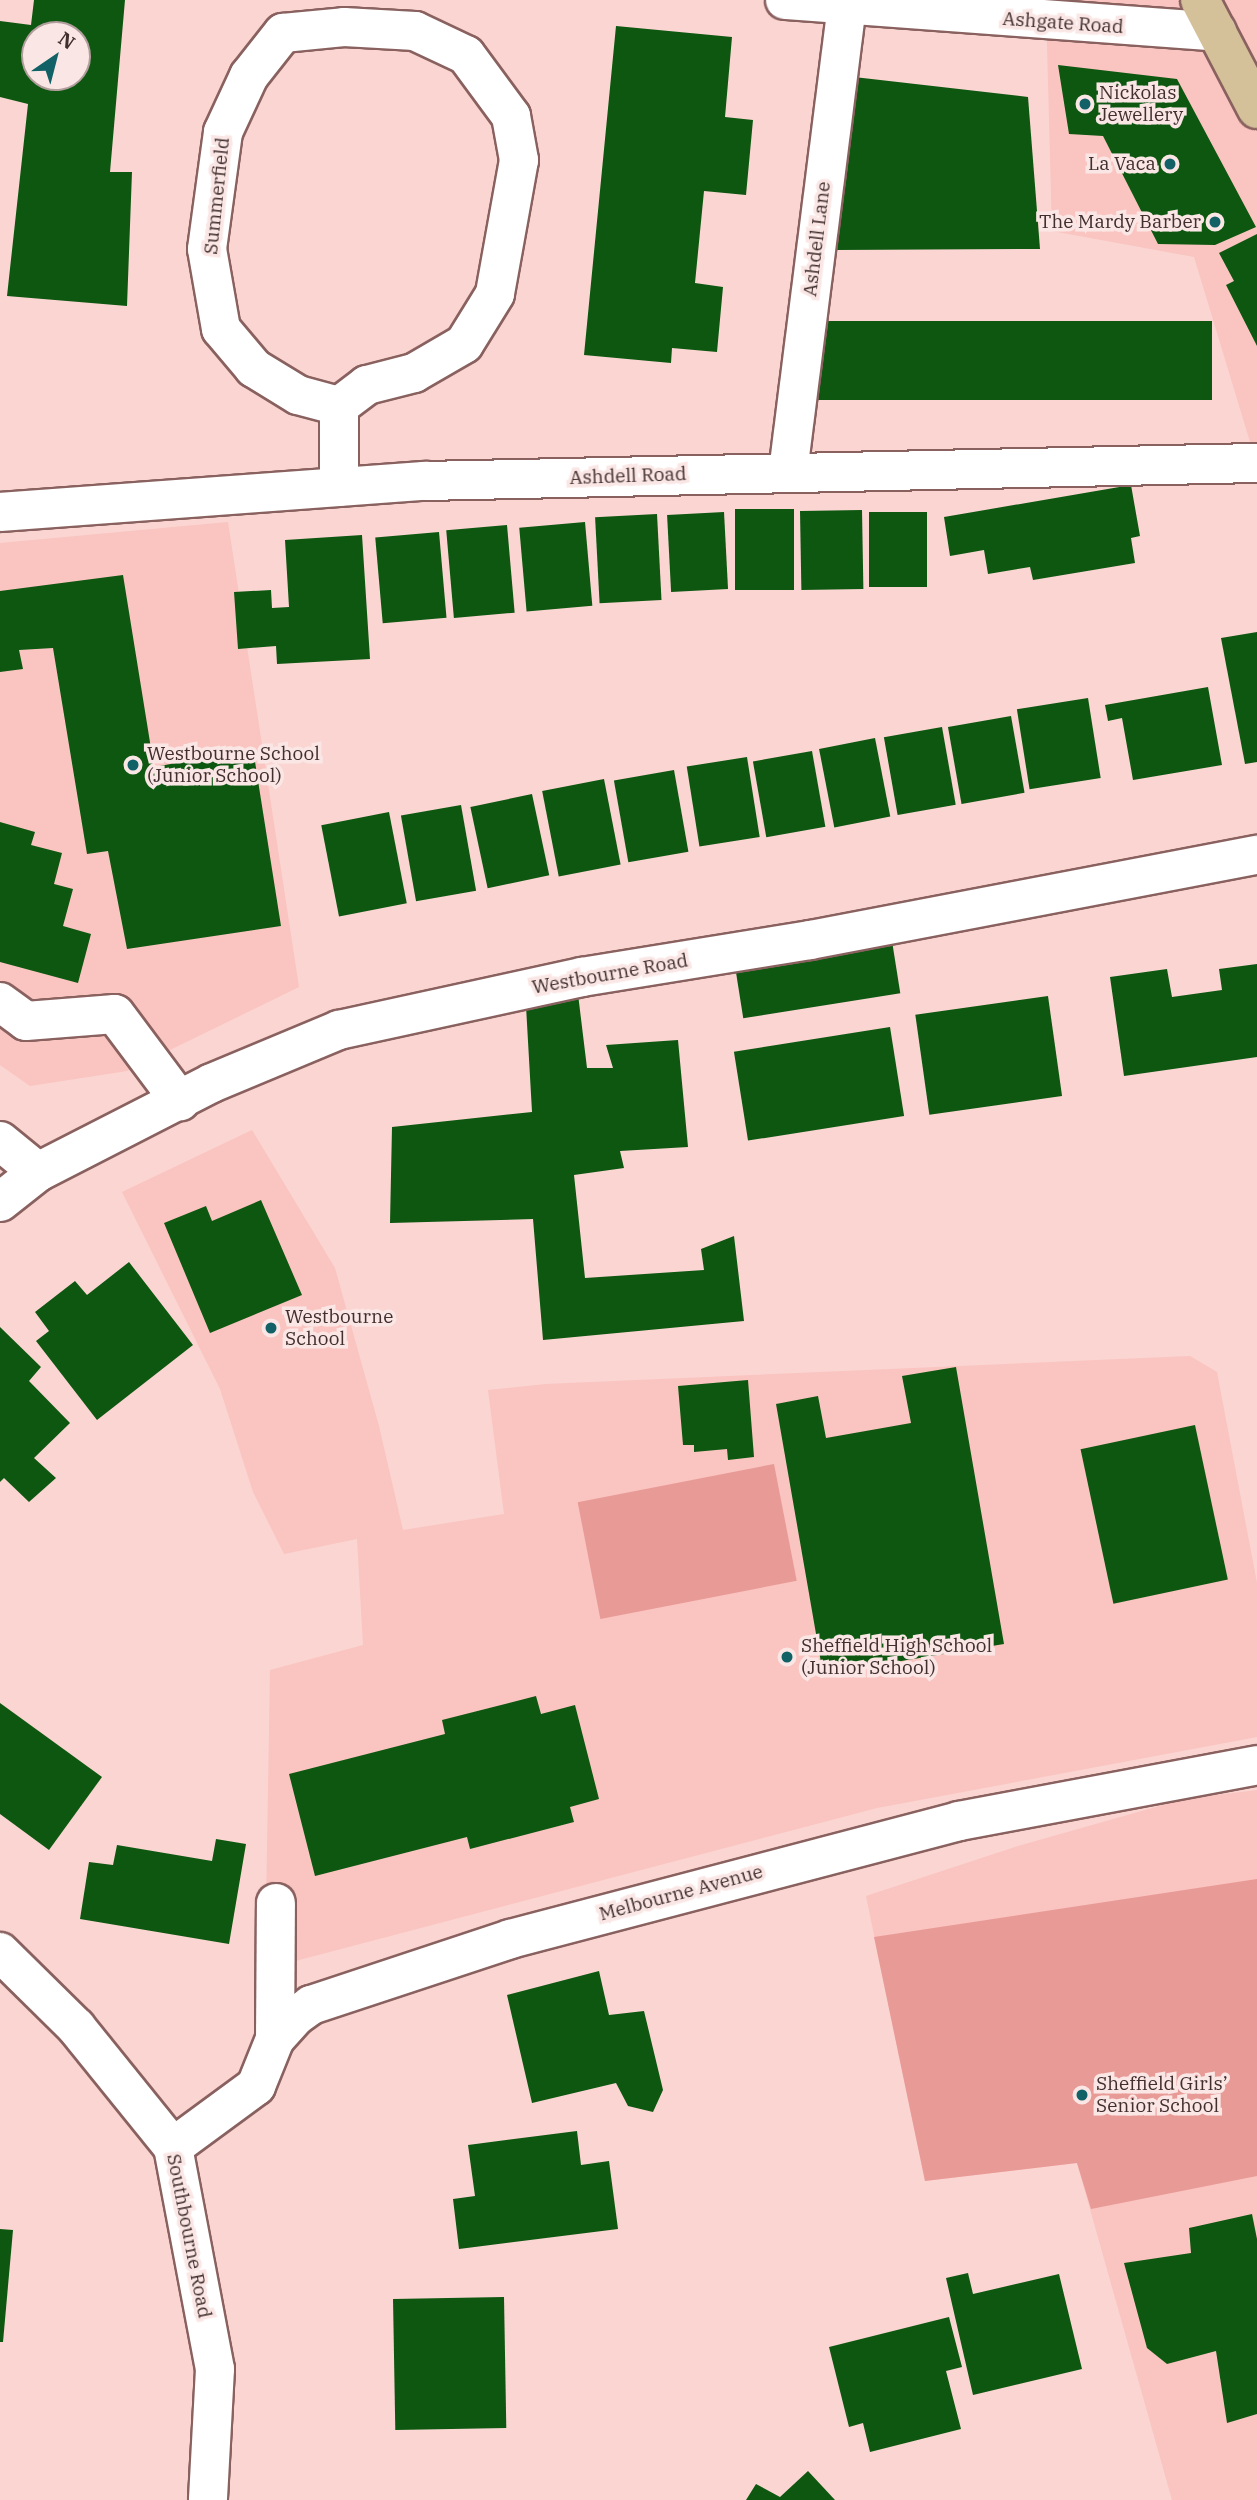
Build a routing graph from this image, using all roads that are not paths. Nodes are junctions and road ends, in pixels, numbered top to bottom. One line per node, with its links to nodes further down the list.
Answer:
1 (785, 0): 2 (street, Ashgate Road)
2 (847, 6): 3 (street, Ashgate Road); 7 (street, Ashdell Lane)
3 (1208, 16): 4 (main road)
4 (1257, 109)
5 (340, 406): 5 (street, Summerfield); 8 (street)
6 (1257, 463): 7 (street, Ashdell Road)
7 (788, 471): 8 (street, Ashdell Road)
8 (339, 487): 9 (street, Ashdell Road)
9 (0, 512)
10 (1257, 855): 12 (street, Westbourne Road)
11 (0, 1002): 12 (street)
12 (180, 1101): 14 (street, Westbourne Road)
13 (0, 1141): 14 (street)
14 (38, 1172): 15 (street, Westbourne Road)
15 (0, 1202)
16 (1257, 1765): 19 (street, Melbourne Avenue)
17 (276, 1903): 19 (street)
18 (0, 1952): 20 (street, Southbourne Road)
19 (275, 2039): 20 (street, Melbourne Avenue)
20 (173, 2147): 21 (street, Southbourne Road)
21 (208, 2500)

